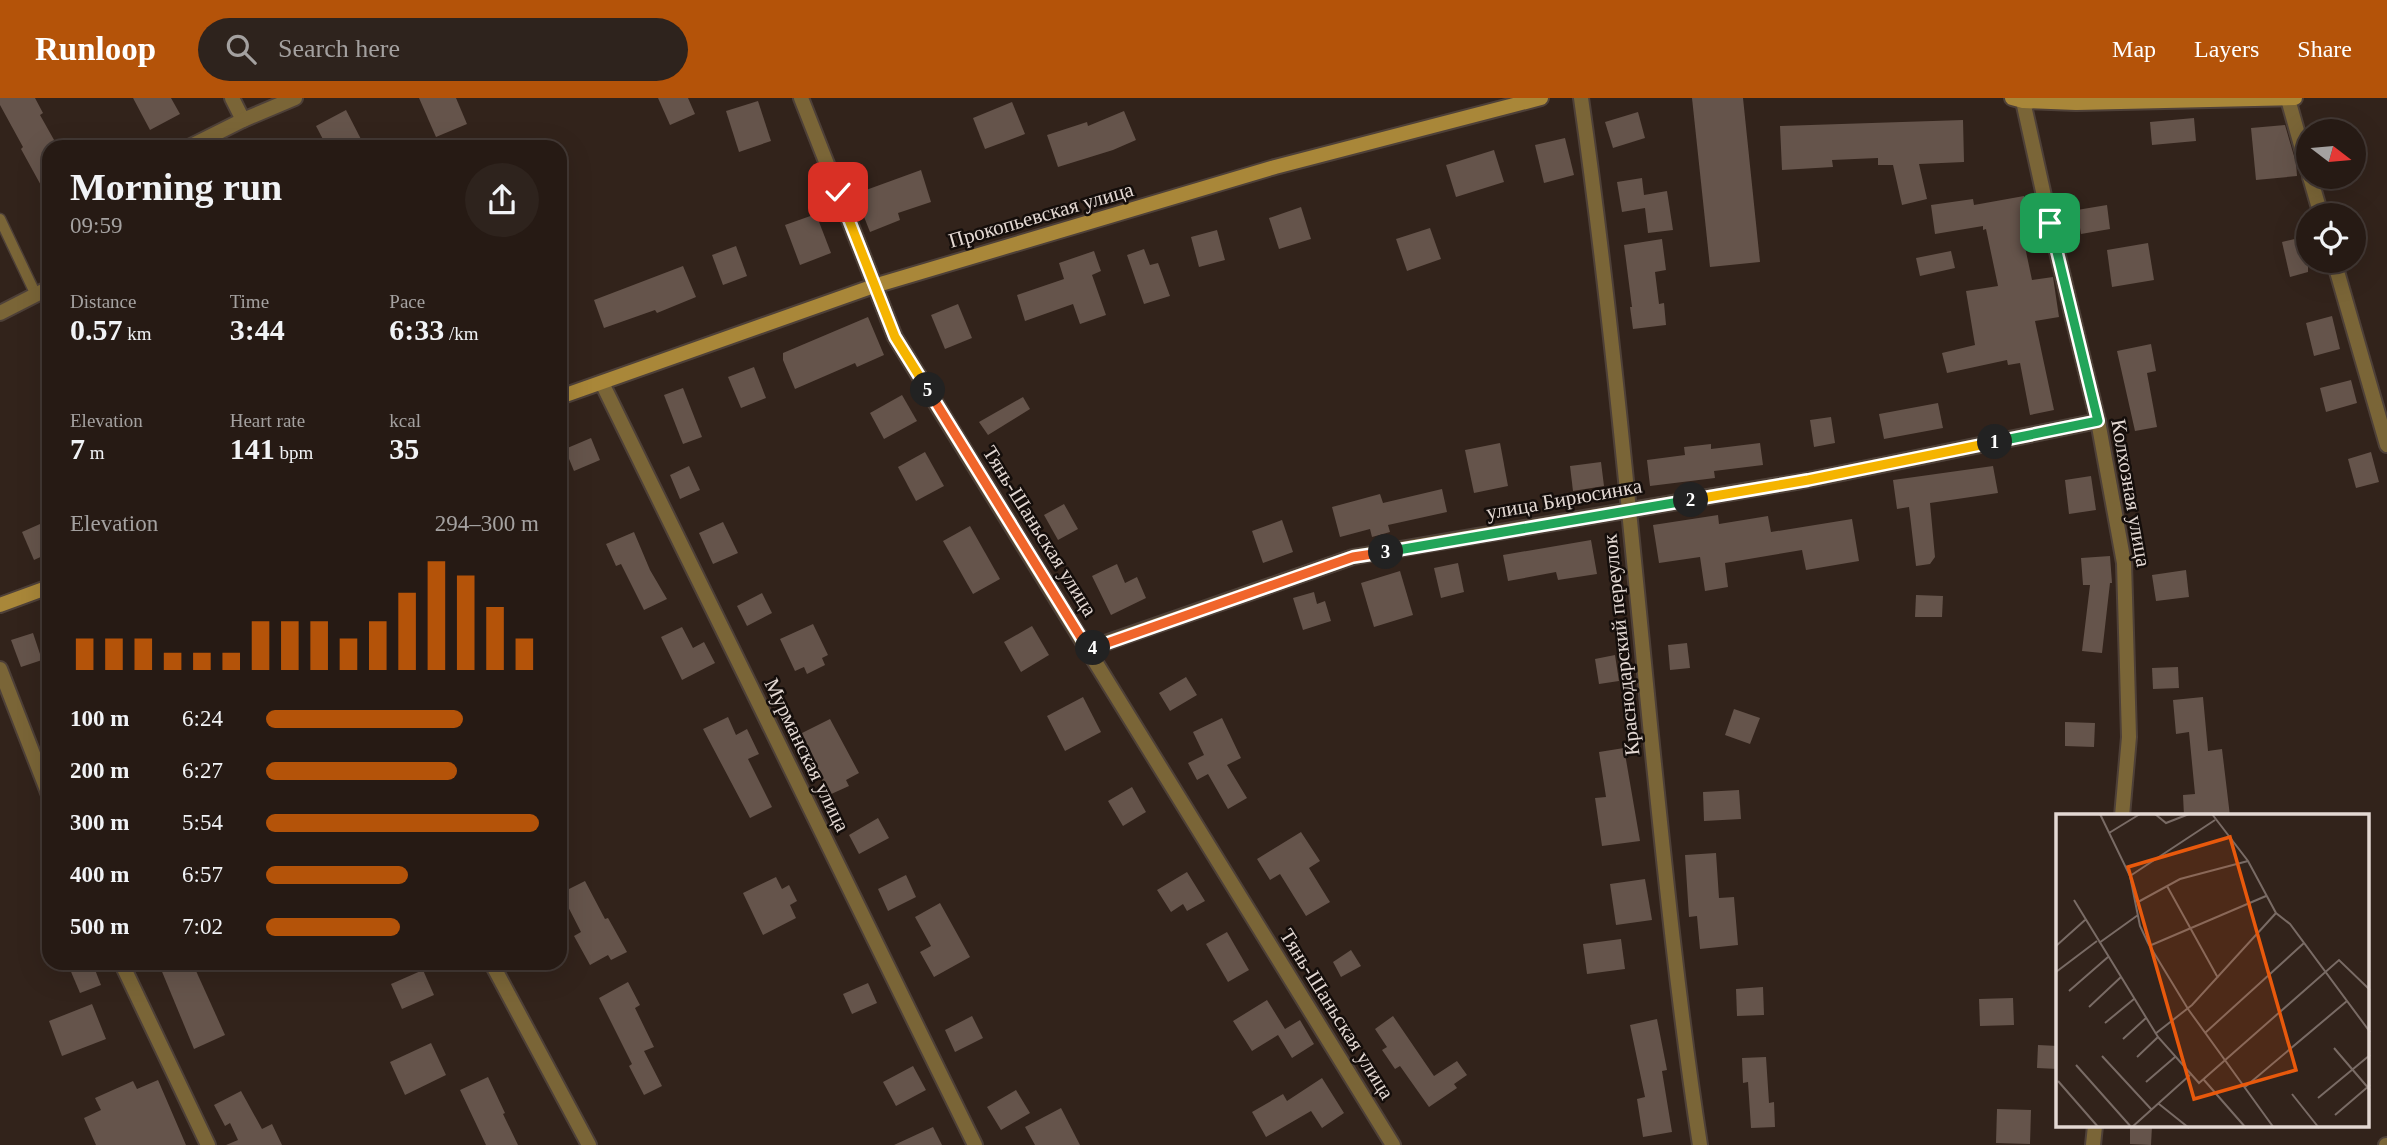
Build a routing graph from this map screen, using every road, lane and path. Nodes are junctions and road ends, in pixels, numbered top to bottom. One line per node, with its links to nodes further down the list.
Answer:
1 (232, 98): 9 (street)
2 (295, 98): 9 (street)
3 (801, 98): 13 (street, Тянь-Шаньская улица)
4 (1541, 98): 13 (main road, Прокопьевская улица)
5 (1581, 98): 20 (street, Краснодарский переулок)
6 (2018, 99): 7 (main road); 18 (street, Колхозная улица)
7 (2292, 99): 8 (street)
8 (2297, 119)
9 (243, 120): 10 (street)
10 (203, 140)
11 (0, 219): 14 (lane)
12 (2337, 273): 19 (street)
13 (874, 286): 16 (main road, Прокопьевская улица); 23 (street, Тянь-Шаньская улица)
14 (42, 292): 15 (street)
15 (0, 313)
16 (602, 383): 17 (main road, Прокопьевская улица); 31 (street, Мурманская улица)
17 (567, 395)
18 (2098, 421): 20 (street, улица Бирюсинка); 26 (street, Колхозная улица)
19 (2387, 444)
20 (1628, 509): 23 (street, улица Бирюсинка); 33 (street, Краснодарский переулок)
21 (42, 590): 22 (main road)
22 (0, 605)
23 (1088, 649): 32 (street, Тянь-Шаньская улица)
24 (0, 669): 25 (street)
25 (42, 777)
26 (2122, 814)
27 (125, 970): 29 (street)
28 (495, 970): 30 (street)
29 (208, 1145)
30 (589, 1145)
31 (975, 1145)
32 (1393, 1145)
33 (1700, 1145)

